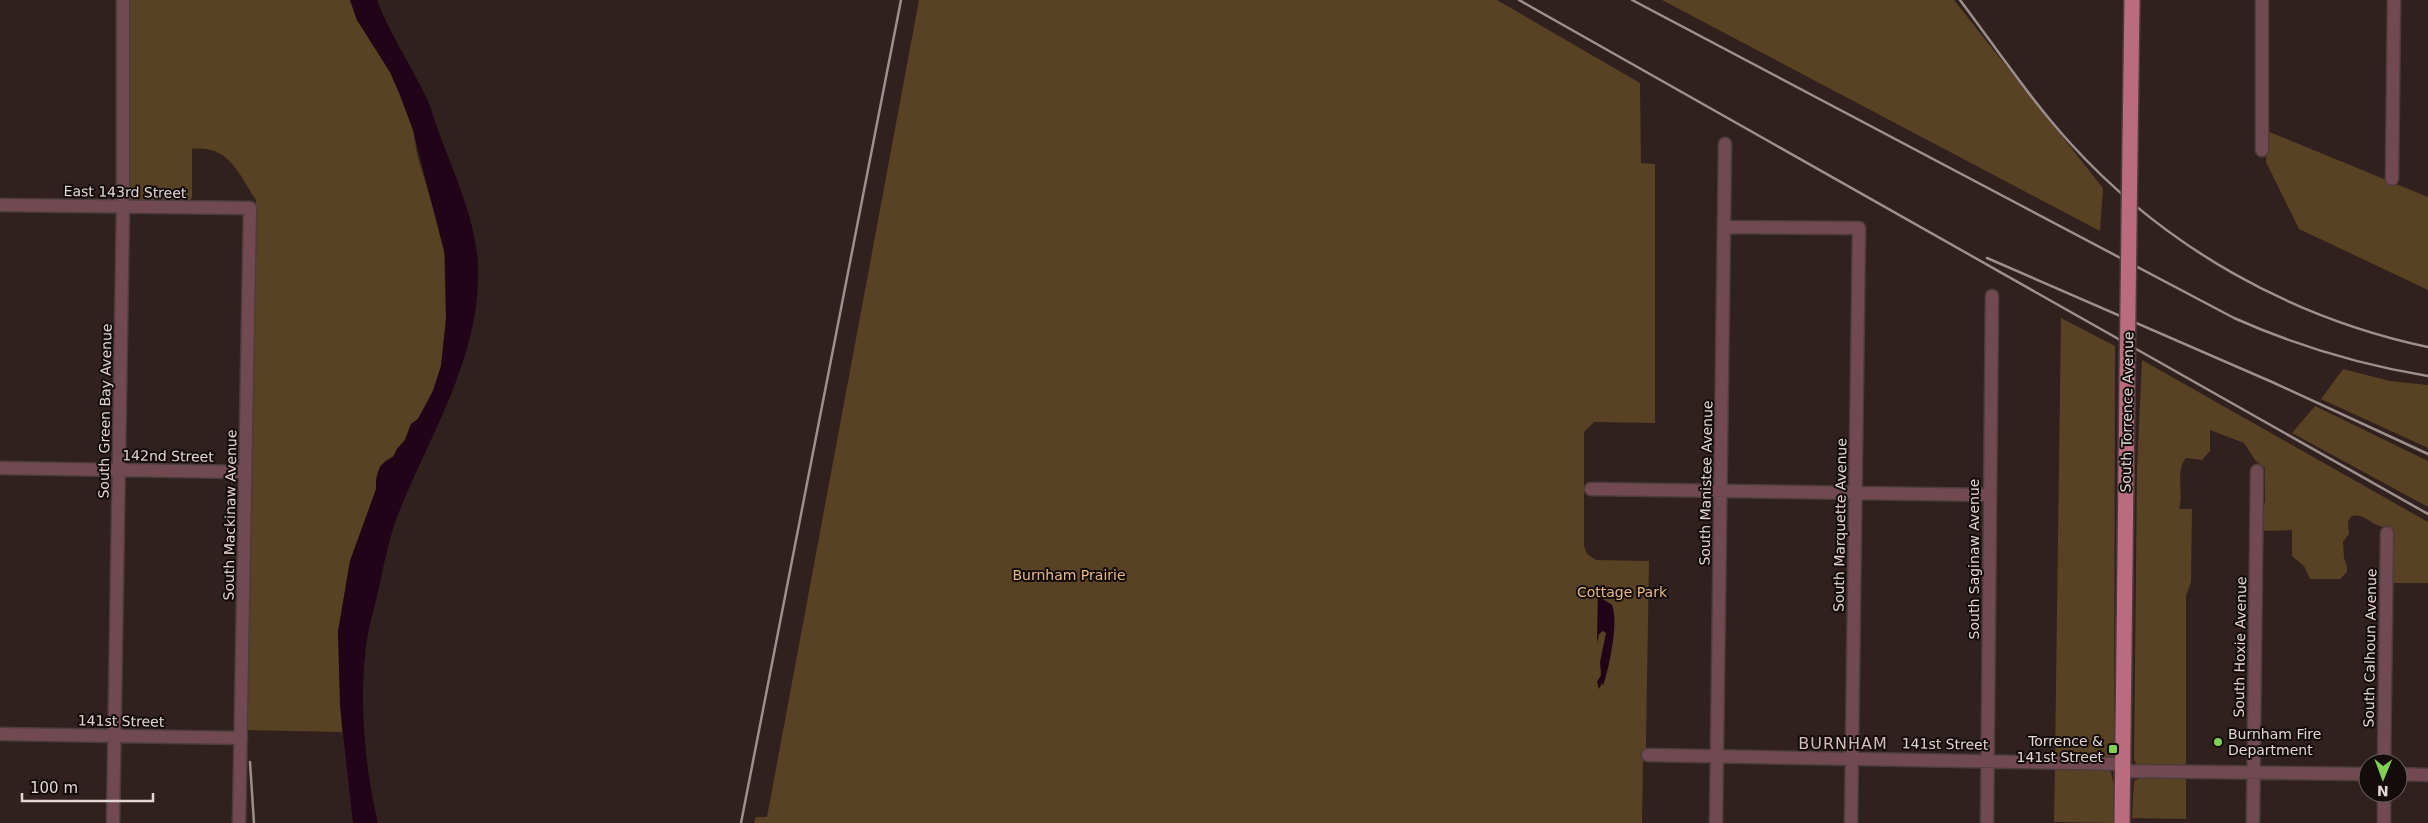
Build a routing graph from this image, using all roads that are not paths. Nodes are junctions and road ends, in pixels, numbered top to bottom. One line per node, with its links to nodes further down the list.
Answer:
1 (123, 0): 9 (street, South Green Bay Avenue)
2 (2132, 0): 30 (main road, South Torrence Avenue, bridge)
3 (2262, 0): 6 (street)
4 (2394, 0): 7 (street)
5 (1725, 144): 11 (street, South Manistee Avenue)
6 (2262, 150)
7 (2392, 179)
8 (0, 205): 9 (street, East 143rd Street)
9 (123, 207): 10 (street, East 143rd Street); 14 (street, South Green Bay Avenue)
10 (250, 208): 16 (street, South Mackinaw Avenue)
11 (1724, 227): 18 (street, South Manistee Avenue); 19 (street, South Marquette Avenue)
12 (1992, 296): 20 (street, South Saginaw Avenue)
13 (0, 468): 14 (street, 142nd Street)
14 (120, 470): 16 (street, 142nd Street); 23 (street, South Green Bay Avenue)
15 (2257, 471): 31 (street, South Hoxie Avenue)
16 (245, 472): 24 (street, South Mackinaw Avenue)
17 (1591, 490): 18 (street)
18 (1721, 491): 19 (street); 27 (street, South Manistee Avenue)
19 (1855, 493): 20 (street); 28 (street, South Marquette Avenue)
20 (1989, 495): 29 (street, South Saginaw Avenue)
21 (2387, 533): 25 (street, South Calhoun Avenue)
22 (0, 734): 23 (street, 141st Street)
23 (114, 736): 24 (street, 141st Street); 36 (street, South Green Bay Avenue)
24 (241, 738): 37 (street, South Mackinaw Avenue)
25 (2384, 753)
26 (1648, 754): 27 (street, 141st Street)
27 (1717, 756): 28 (street, 141st Street); 38 (street, South Manistee Avenue)
28 (1852, 758): 29 (street, 141st Street); 39 (street, South Marquette Avenue)
29 (1988, 760): 30 (street, 141st Street); 40 (street, South Saginaw Avenue)
30 (2122, 767): 31 (street, 141st Street); 41 (main road, South Torrence Avenue)
31 (2254, 773): 32 (street, 141st Street); 42 (street, South Hoxie Avenue)
32 (2358, 774)
33 (2408, 774): 34 (street)
34 (2428, 775)
35 (2384, 803): 43 (street)
36 (113, 823)
37 (240, 823)
38 (1716, 823)
39 (1851, 823)
40 (1987, 823)
41 (2122, 823)
42 (2253, 823)
43 (2384, 823)

